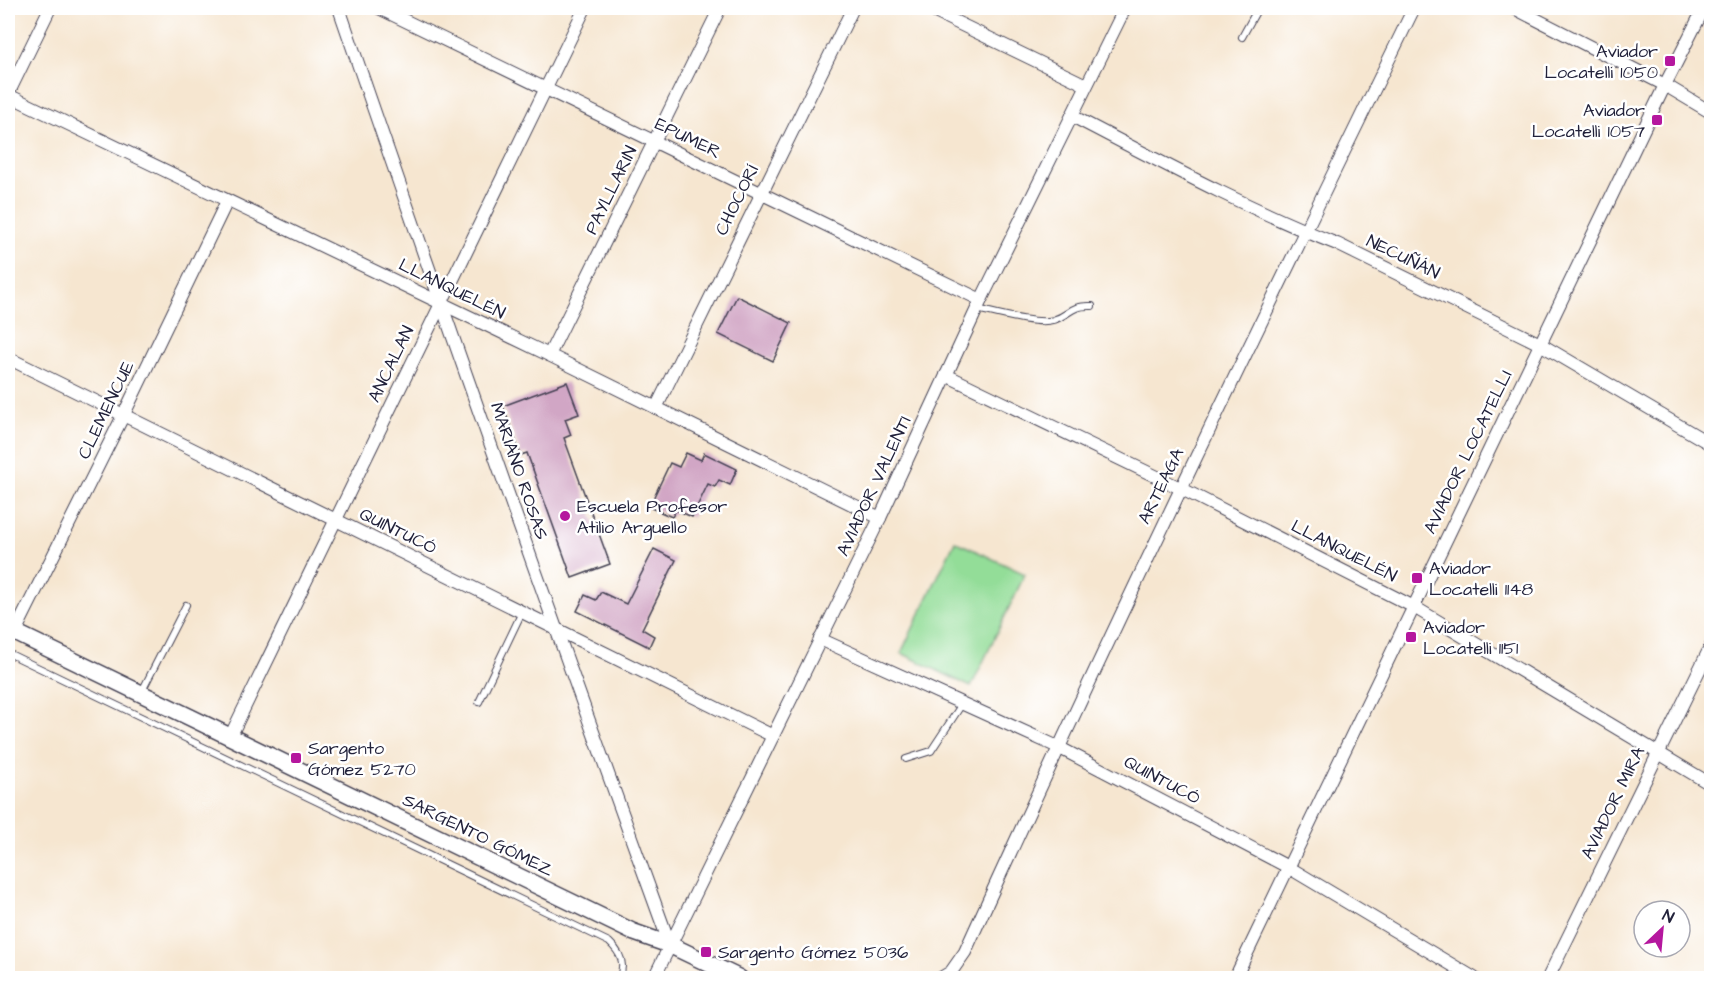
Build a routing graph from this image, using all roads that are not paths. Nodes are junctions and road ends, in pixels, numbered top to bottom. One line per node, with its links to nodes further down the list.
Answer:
1 (50, 8): 17 (street)
2 (339, 8): 24 (street, MARIANO ROSAS)
3 (380, 8): 16 (street, EPUMER)
4 (585, 8): 16 (street, ANCALAN)
5 (720, 8): 20 (street, PAYLLARIN)
6 (853, 8): 21 (street, CHOCORÍ)
7 (927, 8): 14 (street)
8 (1125, 8): 14 (street, AVIADOR VALENTI)
9 (1258, 8): 13 (lane)
10 (1414, 8): 23 (street, ARTEAGA)
11 (1514, 8): 15 (street)
12 (1704, 8): 15 (street, AVIADOR LOCATELLI)
13 (1242, 38)
14 (1086, 85): 19 (street, AVIADOR VALENTI)
15 (1665, 85): 18 (street); 27 (street, AVIADOR LOCATELLI)
16 (545, 90): 20 (street, EPUMER); 24 (street, ANCALAN)
17 (8, 95): 22 (street, LLANQUELÉN)
18 (1712, 113)
19 (1072, 116): 23 (street, NECUÑÁN); 25 (street, AVIADOR VALENTI)
20 (655, 141): 21 (street, EPUMER); 28 (street, PAYLLARIN)
21 (760, 193): 25 (street, EPUMER); 31 (street, CHOCORÍ)
22 (227, 201): 24 (street, LLANQUELÉN); 32 (street, CLEMENCUE)
23 (1305, 232): 27 (street, NECUÑÁN); 34 (street, ARTEAGA)
24 (440, 303): 28 (street, LLANQUELÉN); 36 (street, ANCALAN); 40 (street, MARIANO ROSAS)
25 (978, 304): 26 (lane); 30 (street, AVIADOR VALENTI)
26 (1092, 306)
27 (1540, 344): 33 (street, NECUÑÁN); 38 (street, AVIADOR LOCATELLI)
28 (549, 355): 31 (street, LLANQUELÉN)
29 (8, 358): 32 (street, QUINTUCÓ)
30 (946, 375): 34 (street, LLANQUELÉN); 35 (street, AVIADOR VALENTI)
31 (656, 408): 35 (street, LLANQUELÉN)
32 (124, 414): 36 (street, QUINTUCÓ); 41 (street, CLEMENCUE)
33 (1712, 445)
34 (1180, 488): 38 (street, LLANQUELÉN); 50 (street, ARTEAGA)
35 (880, 518): 42 (street, AVIADOR VALENTI)
36 (336, 521): 39 (street, QUINTUCÓ); 49 (street, ANCALAN)
37 (186, 605): 45 (lane)
38 (1414, 607): 51 (street, LLANQUELÉN); 54 (street, AVIADOR LOCATELLI)
39 (522, 612): 40 (street, QUINTUCÓ); 46 (lane)
40 (555, 628): 48 (street, QUINTUCÓ); 55 (street, MARIANO ROSAS)
41 (11, 631): 45 (main road, SARGENTO GÓMEZ)
42 (820, 639): 47 (street, QUINTUCÓ); 48 (street, AVIADOR VALENTI)
43 (1712, 644): 51 (street, AVIADOR MIRA)
44 (8, 653): 56 (lane)
45 (141, 694): 49 (main road, SARGENTO GÓMEZ)
46 (479, 702)
47 (962, 703): 50 (street, QUINTUCÓ); 52 (lane)
48 (773, 736): 55 (street, AVIADOR VALENTI)
49 (230, 737): 55 (main road, SARGENTO GÓMEZ)
50 (1058, 747): 54 (street, QUINTUCÓ); 59 (street, ARTEAGA)
51 (1658, 752): 53 (street, LLANQUELÉN); 62 (street, AVIADOR MIRA)
52 (906, 759)
53 (1712, 785)
54 (1288, 867): 60 (street, AVIADOR LOCATELLI); 61 (street, QUINTUCÓ)
55 (670, 945): 57 (street, AVIADOR VALENTI); 58 (main road, SARGENTO GÓMEZ)
56 (619, 978)
57 (654, 978)
58 (739, 978)
59 (941, 978)
60 (1235, 978)
61 (1474, 978)
62 (1548, 978)

